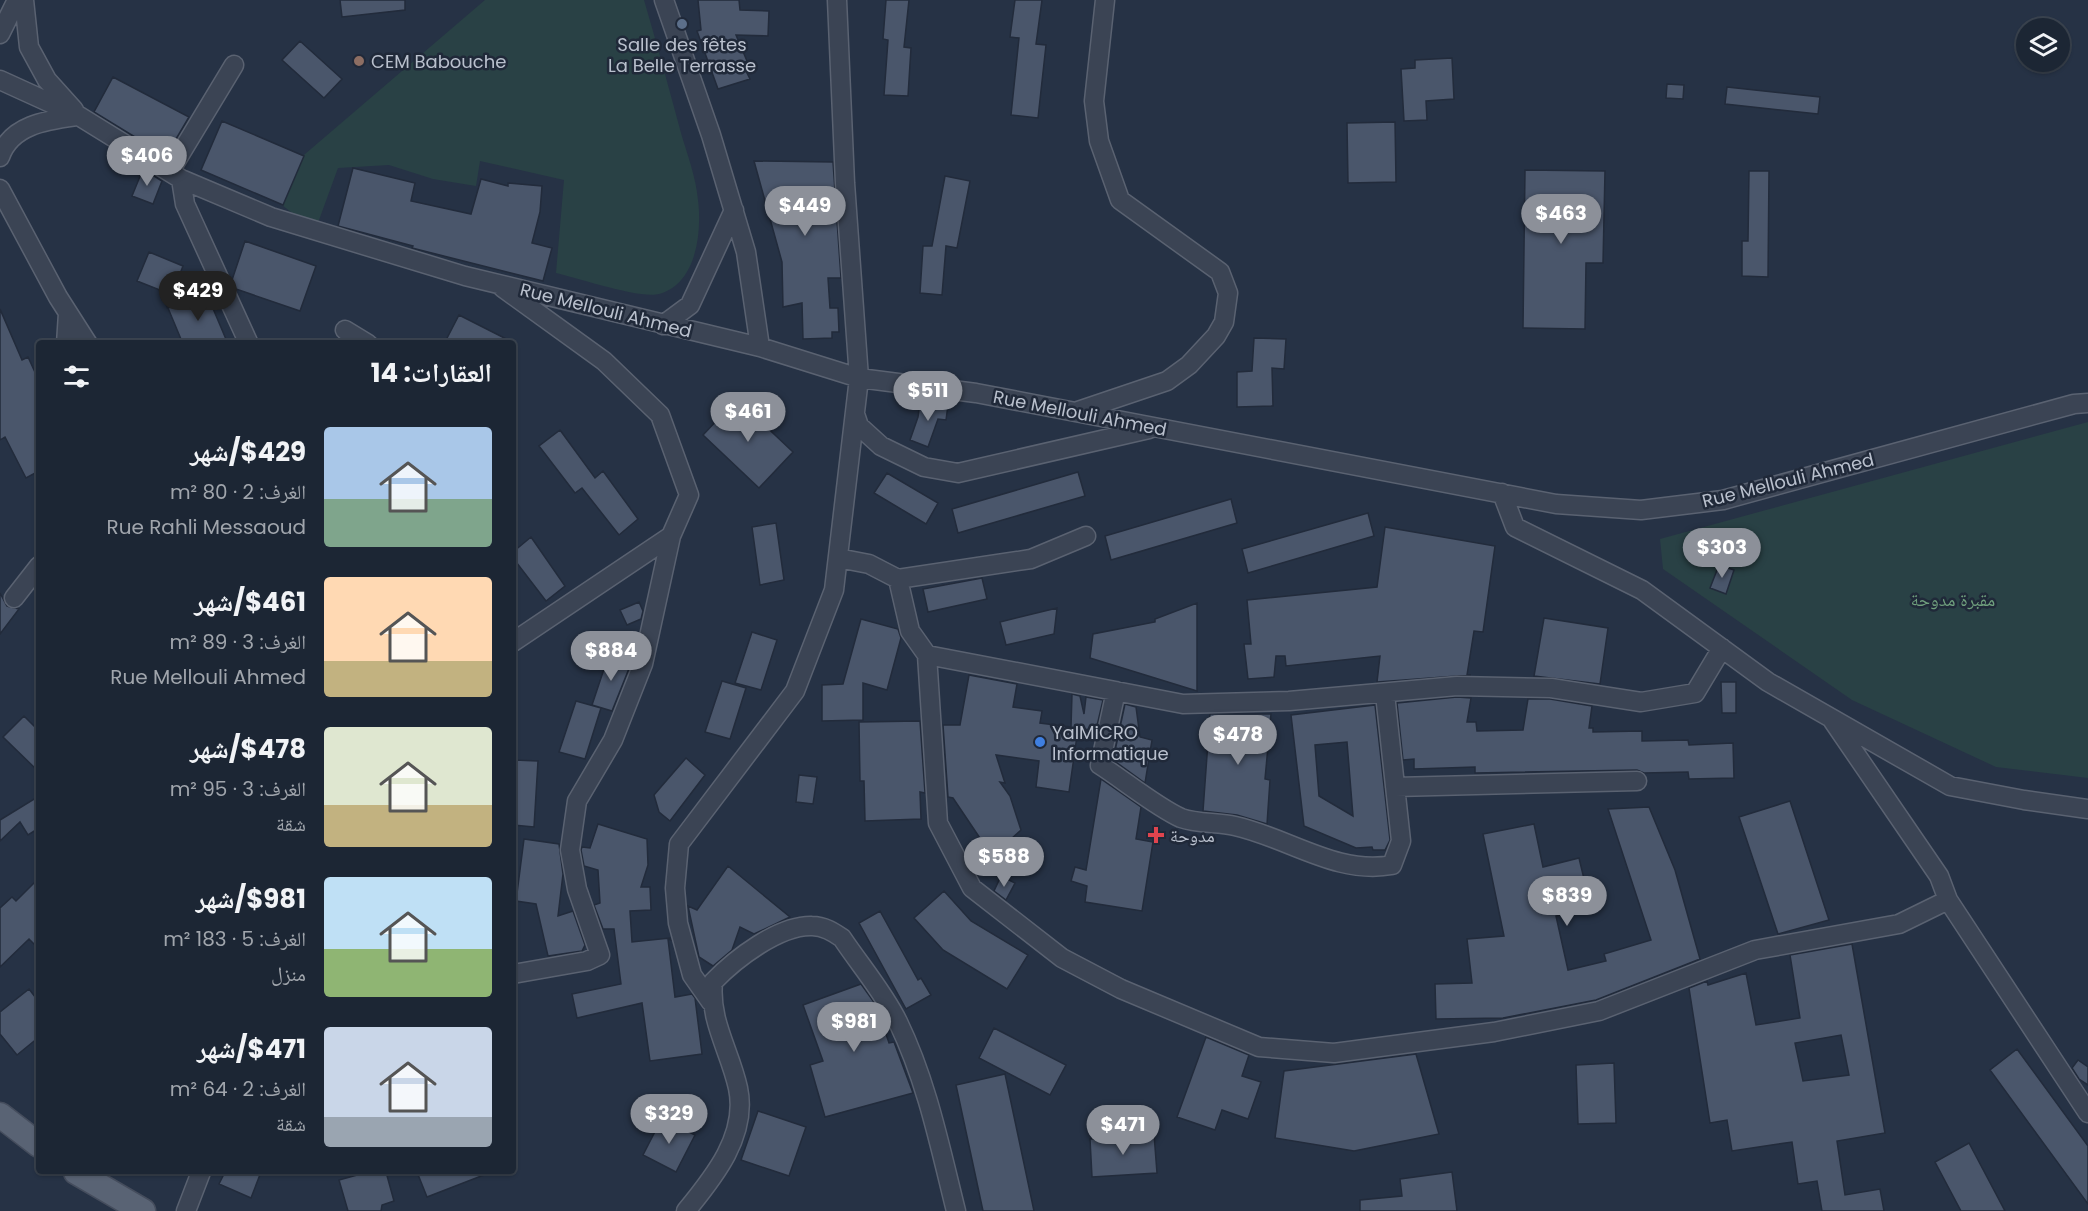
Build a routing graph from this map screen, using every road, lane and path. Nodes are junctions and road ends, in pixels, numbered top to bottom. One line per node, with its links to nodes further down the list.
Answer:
1 (17, 0): 6 (street)
2 (24, 0): 9 (street)
3 (664, 0): 13 (street)
4 (837, 0): 23 (street)
5 (1105, 0): 25 (street)
6 (0, 34)
7 (234, 65): 11 (street)
8 (0, 80): 9 (street, Rue Mellouli Ahmed)
9 (80, 116): 10 (street); 11 (street, Rue Mellouli Ahmed)
10 (0, 157)
11 (175, 175): 14 (street, Rue Mellouli Ahmed); 20 (street)
12 (0, 189): 15 (street)
13 (734, 210): 16 (street); 22 (street)
14 (497, 283): 16 (street, Rue Mellouli Ahmed); 29 (street)
15 (68, 313): 18 (street); 19 (street)
16 (663, 325): 22 (street, Rue Mellouli Ahmed)
17 (345, 330): 21 (street)
18 (66, 340)
19 (85, 340)
20 (247, 340)
21 (361, 340)
22 (760, 347): 23 (street, Rue Mellouli Ahmed)
23 (859, 378): 25 (street, Rue Mellouli Ahmed); 26 (street)
24 (2088, 402): 28 (street, Rue Mellouli Ahmed)
25 (1075, 412): 27 (street, Rue Mellouli Ahmed)
26 (855, 414): 27 (street); 31 (street)
27 (1155, 427): 28 (street, Rue Mellouli Ahmed)
28 (1502, 493): 36 (street)
29 (671, 536): 35 (street); 45 (street)
30 (1086, 536): 33 (street)
31 (838, 558): 33 (street); 46 (street)
32 (36, 570): 34 (street)
33 (898, 579): 37 (street)
34 (14, 598)
35 (516, 636)
36 (1722, 648): 39 (street); 40 (street)
37 (927, 655): 38 (street); 44 (street)
38 (1116, 691): 39 (street); 42 (street)
39 (1385, 694): 42 (street)
40 (1830, 717): 43 (street); 44 (street)
41 (1637, 781): 42 (street)
42 (1395, 788)
43 (2088, 809)
44 (1948, 900): 47 (street)
45 (516, 974)
46 (711, 1002): 54 (street); 55 (street)
47 (2088, 1113)
48 (0, 1115): 49 (main road)
49 (36, 1143)
50 (79, 1174): 52 (main road)
51 (200, 1174): 53 (street)
52 (143, 1211)
53 (186, 1211)
54 (686, 1211)
55 (956, 1211)

